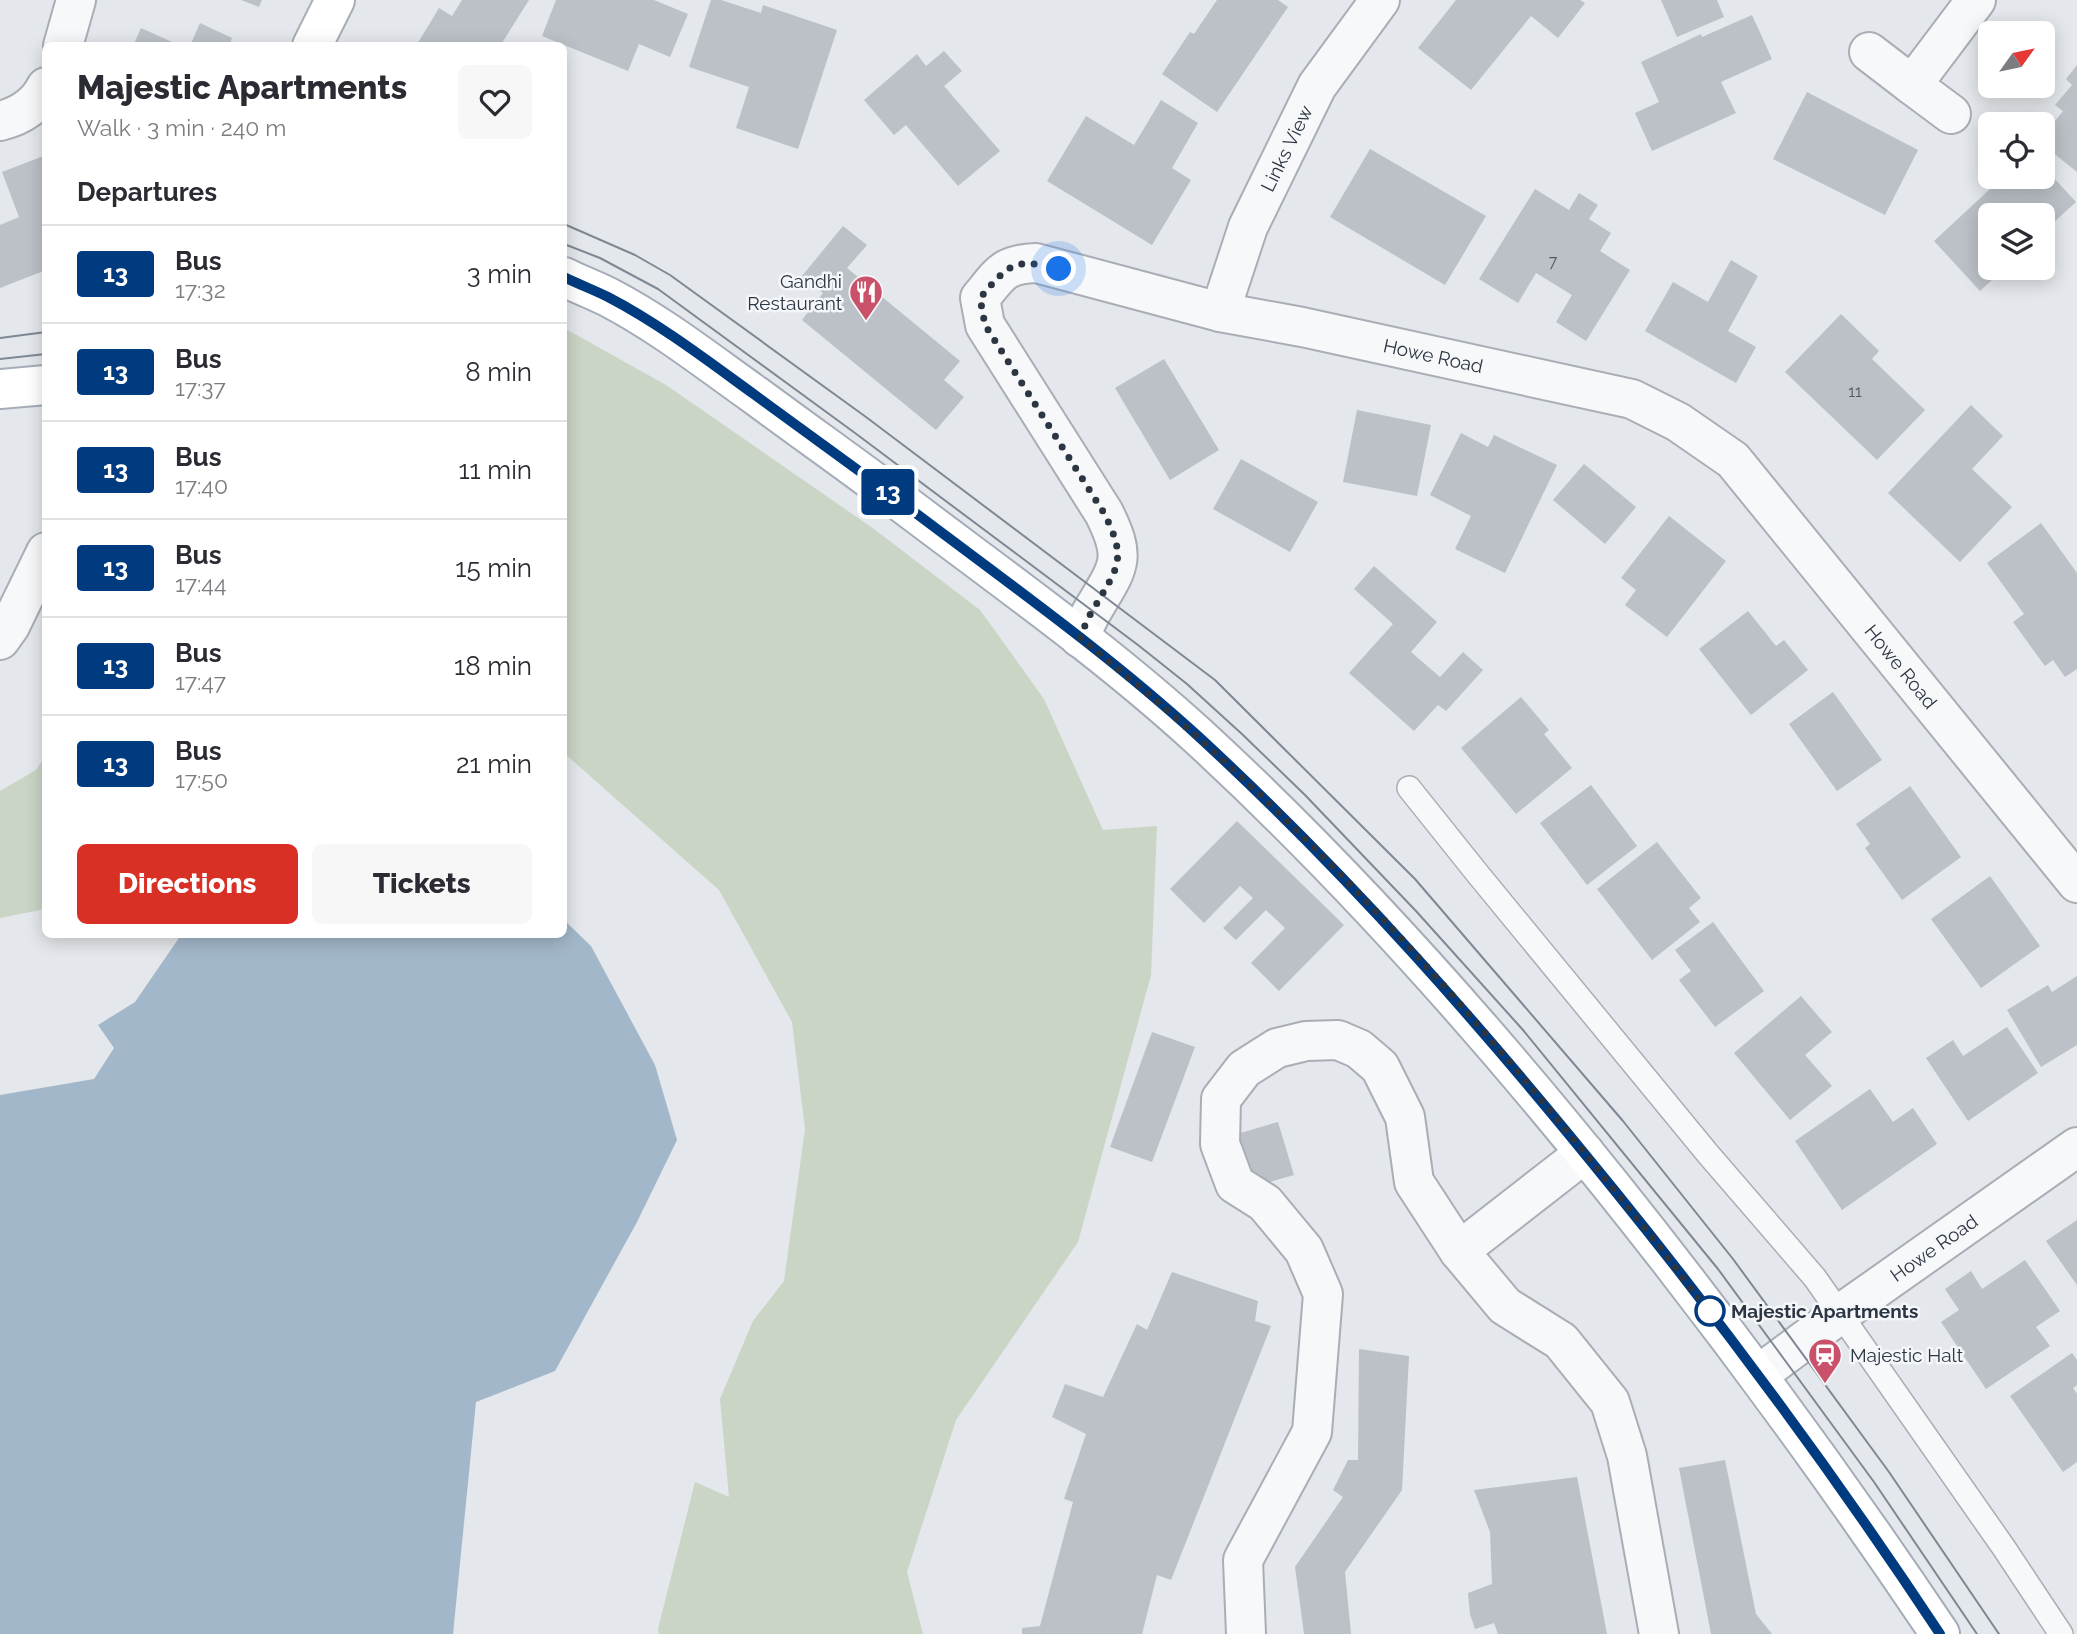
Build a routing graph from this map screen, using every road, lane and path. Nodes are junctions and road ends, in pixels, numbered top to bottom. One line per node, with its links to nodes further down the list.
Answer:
1 (76, 0): 5 (street)
2 (335, 0): 6 (main road)
3 (1380, 0): 13 (street, Links View)
4 (1976, 0): 8 (street)
5 (63, 42)
6 (314, 42)
7 (1869, 52): 8 (street)
8 (1912, 85): 10 (street)
9 (42, 95): 11 (street)
10 (1951, 114)
11 (0, 121)
12 (567, 278): 17 (main road)
13 (1220, 312): 17 (street, Howe Road); 20 (street, Howe Road)
14 (42, 385): 15 (main road)
15 (0, 388)
16 (42, 560): 18 (street)
17 (1080, 638): 22 (main road)
18 (0, 640)
19 (1409, 788): 24 (lane)
20 (2077, 883)
21 (2077, 1147): 24 (street, Howe Road)
22 (1584, 1153): 23 (street); 25 (main road)
23 (1459, 1251): 26 (street); 27 (street)
24 (1840, 1314): 25 (street, Howe Road); 29 (lane)
25 (1758, 1375): 28 (main road)
26 (1246, 1634)
27 (1659, 1634)
28 (1940, 1634)
29 (2061, 1634)

